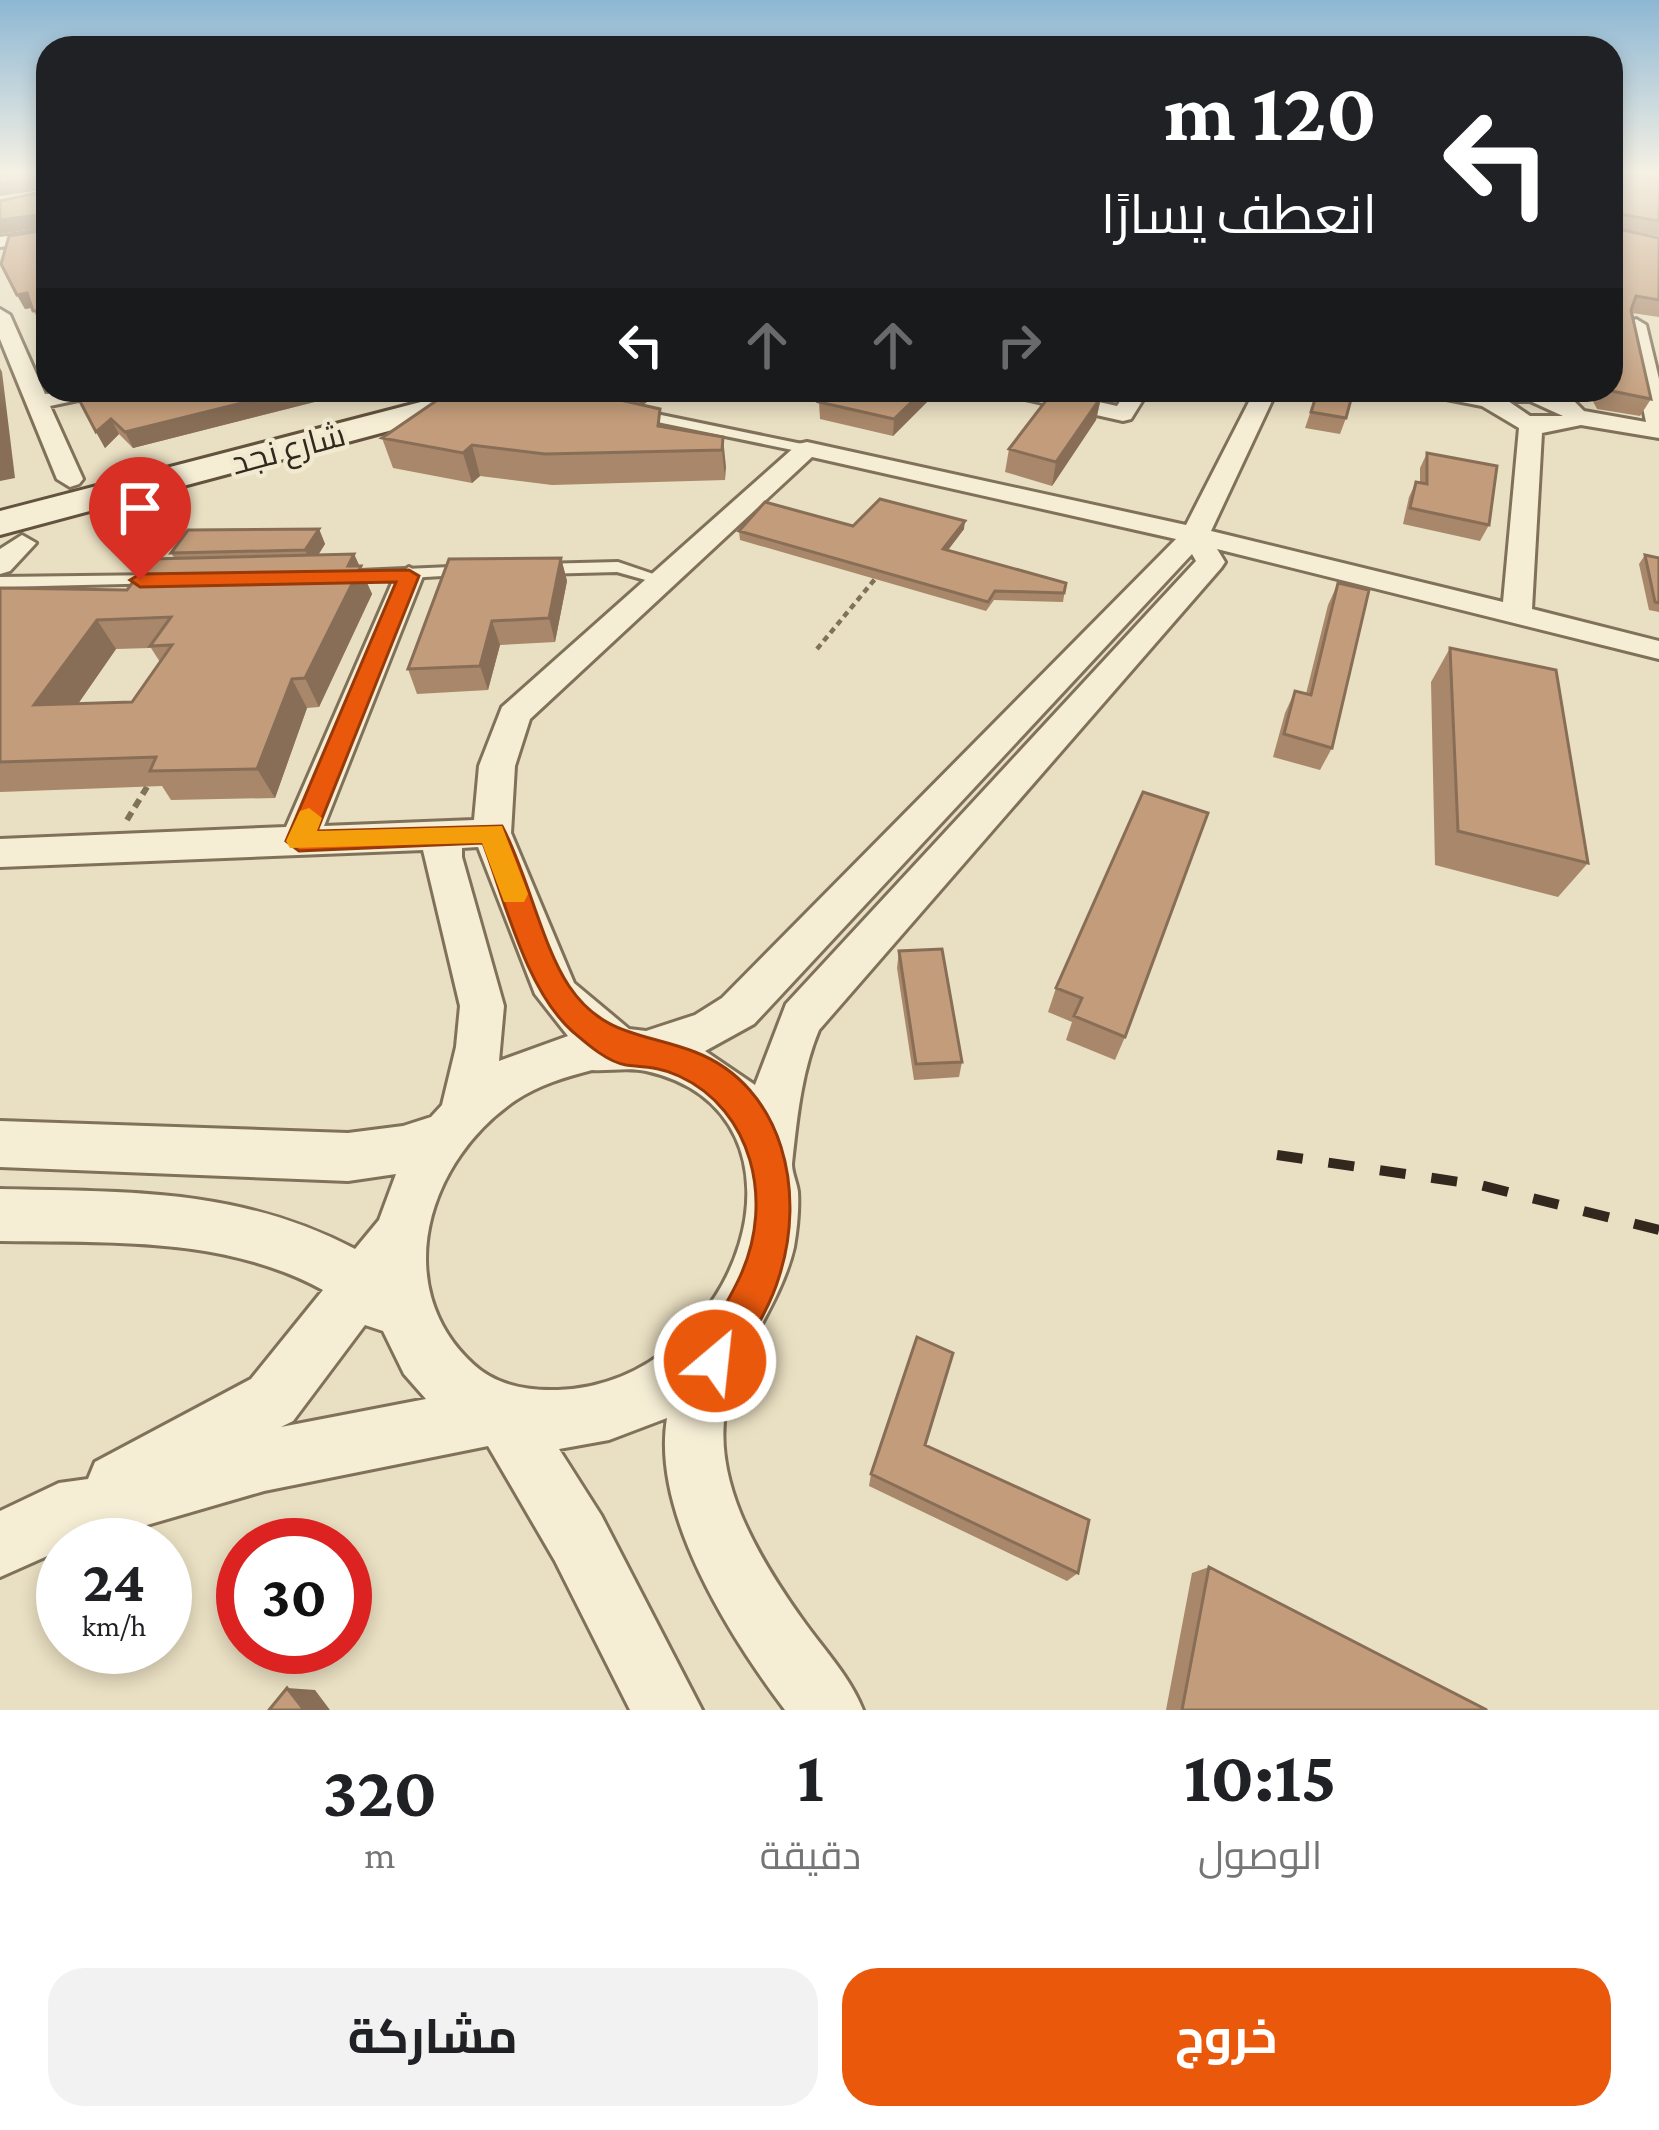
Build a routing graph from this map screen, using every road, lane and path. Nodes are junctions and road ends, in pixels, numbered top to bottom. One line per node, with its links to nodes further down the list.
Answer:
1 (0, 315): 3 (street)
2 (1648, 326): 16 (street)
3 (14, 341): 4 (street)
4 (36, 399)
5 (37, 402): 18 (street)
6 (379, 402): 18 (street, شارع نجد)
7 (464, 402): 20 (street, شارع نجد)
8 (1069, 402): 9 (street)
9 (1130, 402)
10 (1260, 402): 21 (street)
11 (1494, 402): 15 (street)
12 (1559, 402): 14 (street)
13 (627, 412): 17 (lane)
14 (1577, 418): 15 (street); 16 (street)
15 (1531, 423): 31 (street)
16 (1659, 429)
17 (807, 449): 21 (street); 27 (street)
18 (70, 479): 19 (street, شارع نجد)
19 (0, 498)
20 (11, 533): 22 (street)
21 (1195, 535): 31 (street); 38 (street); 41 (street)
22 (0, 566)
23 (503, 570): 25 (lane)
24 (526, 570): 27 (lane)
25 (409, 576): 26 (lane); 36 (street)
26 (319, 577)
27 (660, 579): 34 (street)
28 (875, 579): 32 (path)
29 (185, 580): 30 (lane)
30 (0, 582)
31 (1517, 615): 33 (street)
32 (817, 649)
33 (1659, 650)
34 (492, 833): 35 (street); 38 (street)
35 (444, 835): 36 (street); 39 (street)
36 (299, 841): 37 (street)
37 (0, 853)
38 (634, 1051): 39 (street); 41 (street)
39 (453, 1126): 40 (street); 43 (street)
40 (0, 1144)
41 (772, 1171): 44 (street)
42 (0, 1215): 43 (street)
43 (381, 1263): 45 (street); 46 (street)
44 (730, 1331): 45 (street); 48 (street)
45 (502, 1414): 46 (street); 47 (street)
46 (19, 1535)
47 (667, 1710)
48 (828, 1710)

